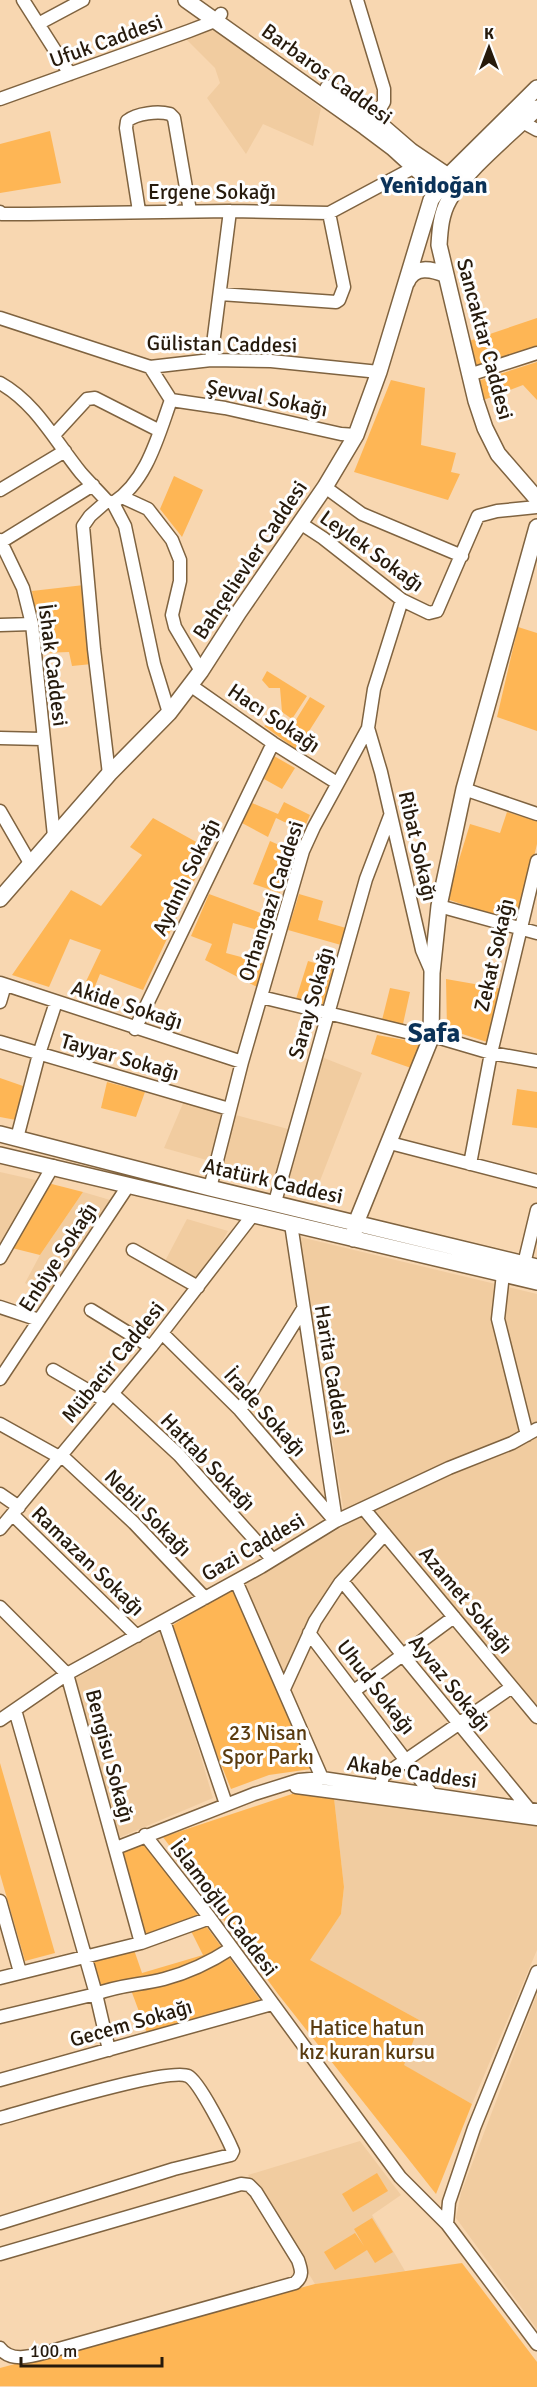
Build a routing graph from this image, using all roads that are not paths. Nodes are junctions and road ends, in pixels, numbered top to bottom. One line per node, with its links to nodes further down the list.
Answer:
1 (23, 0): 7 (street)
2 (83, 0): 7 (street)
3 (186, 0): 6 (main road, Barbaros Caddesi)
4 (203, 0): 6 (main road, Barbaros Caddesi)
5 (357, 0): 12 (street)
6 (218, 17): 8 (street, Ufuk Caddesi); 12 (main road, Barbaros Caddesi); 16 (main road, Barbaros Caddesi)
7 (38, 24): 8 (street)
8 (70, 74): 10 (street, Ufuk Caddesi)
9 (537, 88): 13 (main road)
10 (0, 99)
11 (537, 108): 13 (main road)
12 (374, 119): 16 (main road, Barbaros Caddesi)
13 (517, 119): 14 (street); 15 (main road, Bahçelievler Caddesi); 19 (main road)
14 (537, 130)
15 (468, 158): 16 (main road); 17 (main road, Bahçelievler Caddesi)
16 (418, 164): 17 (main road, Barbaros Caddesi); 18 (main road, Barbaros Caddesi); 24 (main road); 25 (street, Ergene Sokağı)
17 (448, 176): 18 (main road, Bahçelievler Caddesi); 19 (main road)
18 (438, 189): 19 (main road); 24 (main road, Bahçelievler Caddesi)
19 (454, 192): 27 (main road)
20 (139, 211): 21 (street, Ergene Sokağı); 21 (street); 23 (street, Ergene Sokağı)
21 (190, 211): 22 (street, Ergene Sokağı)
22 (230, 211): 25 (street, Ergene Sokağı); 30 (street)
23 (0, 212)
24 (426, 212): 26 (main road, Bahçelievler Caddesi)
25 (329, 213): 30 (street)
26 (420, 240): 27 (main road); 29 (main road, Bahçelievler Caddesi)
27 (439, 245): 28 (main road, Sancaktar Caddesi)
28 (446, 275): 29 (main road); 36 (main road, Sancaktar Caddesi)
29 (406, 283): 35 (main road, Bahçelievler Caddesi)
30 (220, 294): 33 (street)
31 (0, 318): 34 (street, Gülistan Caddesi)
32 (537, 353): 36 (street)
33 (211, 360): 34 (street, Gülistan Caddesi); 35 (street, Gülistan Caddesi)
34 (150, 367): 38 (street)
35 (379, 372): 41 (main road, Bahçelievler Caddesi)
36 (469, 375): 46 (main road, Sancaktar Caddesi)
37 (0, 383): 40 (street)
38 (171, 400): 39 (street); 41 (street, Şevval Sokağı)
39 (160, 431): 40 (street); 47 (street)
40 (54, 435): 42 (street)
41 (356, 435): 44 (main road, Bahçelievler Caddesi)
42 (65, 451): 43 (street); 45 (street)
43 (93, 485): 47 (street); 51 (street)
44 (325, 487): 49 (main road, Bahçelievler Caddesi); 52 (street)
45 (0, 490)
46 (537, 499)
47 (114, 500): 56 (street); 58 (street); 63 (street)
48 (537, 507): 52 (street, Leylek Sokağı)
49 (300, 523): 53 (street, Leylek Sokağı); 56 (main road, Bahçelievler Caddesi)
50 (537, 527): 65 (main road)
51 (0, 541): 54 (street, İshak Caddesi)
52 (462, 556): 53 (street, Leylek Sokağı)
53 (402, 600): 59 (street, Orhangazi Caddesi)
54 (32, 624): 55 (street); 61 (street, İshak Caddesi)
55 (0, 626)
56 (201, 671): 57 (main road, Bahçelievler Caddesi)
57 (190, 685): 58 (main road, Bahçelievler Caddesi); 62 (street, Hacı Sokağı)
58 (169, 713): 63 (main road, Bahçelievler Caddesi)
59 (368, 728): 64 (street, Orhangazi Caddesi); 68 (street, Ribat Sokağı)
60 (0, 738): 61 (street)
61 (42, 739): 69 (street, İshak Caddesi)
62 (273, 743): 64 (street, Hacı Sokağı); 82 (street, Aydınlı Sokağı)
63 (110, 774): 69 (main road, Bahçelievler Caddesi)
64 (337, 783): 78 (street, Orhangazi Caddesi)
65 (464, 789): 66 (street); 73 (main road)
66 (537, 814)
67 (1, 815): 71 (street)
68 (390, 816): 76 (street, Ribat Sokağı); 81 (street, Saray Sokağı)
69 (54, 836): 71 (main road, Bahçelievler Caddesi)
70 (537, 861): 74 (street, Zekat Sokağı)
71 (30, 863): 72 (main road, Bahçelievler Caddesi)
72 (0, 899)
73 (439, 906): 74 (street); 76 (main road)
74 (520, 928): 75 (street); 85 (street, Zekat Sokağı)
75 (537, 933)
76 (432, 973): 83 (main road)
77 (3, 984): 79 (street); 80 (street, Akide Sokağı)
78 (261, 997): 81 (street); 88 (street, Orhangazi Caddesi)
79 (0, 1002)
80 (56, 1002): 82 (street, Akide Sokağı); 86 (street)
81 (327, 1014): 83 (street); 99 (street, Saray Sokağı)
82 (135, 1029): 88 (street, Akide Sokağı)
83 (431, 1038): 85 (street); 92 (main road)
84 (0, 1042): 86 (street, Tayyar Sokağı)
85 (491, 1053): 87 (street); 94 (street, Zekat Sokağı)
86 (39, 1054): 89 (street, Tayyar Sokağı); 91 (street)
87 (537, 1061)
88 (242, 1062): 89 (street, Orhangazi Caddesi)
89 (229, 1109): 98 (street, Orhangazi Caddesi)
90 (0, 1134): 91 (main road, Atatürk Caddesi)
91 (17, 1138): 98 (main road, Atatürk Caddesi)
92 (390, 1143): 94 (street); 102 (main road)
93 (0, 1155): 95 (main road, Atatürk Caddesi)
94 (470, 1164): 96 (street)
95 (53, 1166): 97 (main road, Atatürk Caddesi); 106 (street)
96 (536, 1178)
97 (128, 1186): 101 (main road, Atatürk Caddesi); 114 (street, Enbiye Sokağı)
98 (210, 1188): 99 (main road, Atatürk Caddesi)
99 (275, 1202): 102 (main road, Atatürk Caddesi)
100 (537, 1210): 107 (street)
101 (252, 1216): 103 (main road, Atatürk Caddesi); 110 (street, Mübacir Caddesi)
102 (356, 1223): 104 (main road); 107 (main road, Atatürk Caddesi)
103 (291, 1224): 104 (main road, Atatürk Caddesi); 112 (street, Harita Caddesi)
104 (353, 1239): 108 (main road, Atatürk Caddesi)
105 (133, 1250): 110 (street)
106 (0, 1258)
107 (531, 1266)
108 (503, 1274): 109 (main road, Atatürk Caddesi); 122 (street)
109 (537, 1282)
110 (198, 1287): 115 (street, Mübacir Caddesi)
111 (0, 1307): 114 (street)
112 (303, 1309): 120 (street); 127 (street, Harita Caddesi)
113 (91, 1310): 116 (street)
114 (39, 1320): 118 (street, Enbiye Sokağı)
115 (162, 1333): 116 (street, Mübacir Caddesi); 120 (street, İrade Sokağı)
116 (151, 1347): 119 (street, Mübacir Caddesi)
117 (53, 1370): 119 (street, Hattab Sokağı)
118 (1, 1376)
119 (109, 1397): 123 (street, Mübacir Caddesi); 130 (street, Hattab Sokağı)
120 (240, 1410): 127 (street, İrade Sokağı)
121 (0, 1425): 123 (street)
122 (532, 1432): 125 (street, Gazi Caddesi)
123 (62, 1457): 126 (street, Mübacir Caddesi); 133 (street, Nebil Sokağı)
124 (0, 1494): 126 (street, Ramazan Sokağı)
125 (364, 1509): 127 (street, Gazi Caddesi); 129 (street, Azamet Sokağı)
126 (16, 1511): 128 (street, Mübacir Caddesi); 138 (street, Ramazan Sokağı)
127 (336, 1521): 130 (street, Gazi Caddesi)
128 (0, 1529)
129 (385, 1534): 132 (street); 135 (street, Azamet Sokağı)
130 (272, 1559): 131 (street, Gazi Caddesi)
131 (236, 1581): 133 (street, Gazi Caddesi); 142 (street)
132 (342, 1581): 137 (street); 139 (street, Ayvaz Sokağı)
133 (205, 1598): 136 (street, Gazi Caddesi)
134 (0, 1607): 140 (street)
135 (454, 1617): 139 (street); 141 (street, Azamet Sokağı)
136 (164, 1621): 138 (street, Gazi Caddesi); 153 (street)
137 (309, 1633): 142 (street); 143 (street, Uhud Sokağı)
138 (137, 1636): 140 (street, Gazi Caddesi)
139 (403, 1656): 143 (street); 147 (street, Ayvaz Sokağı)
140 (68, 1674): 144 (street, Gazi Caddesi); 157 (street, Bengisu Sokağı)
141 (512, 1687): 145 (street, Azamet Sokağı); 147 (street)
142 (284, 1689): 149 (street)
143 (354, 1690): 148 (street, Uhud Sokağı)
144 (15, 1710): 146 (street, Gazi Caddesi); 162 (street)
145 (537, 1717)
146 (0, 1719)
147 (459, 1725): 148 (street); 154 (street, Ayvaz Sokağı)
148 (407, 1759): 151 (street); 152 (street, Uhud Sokağı)
149 (322, 1778): 150 (street, Akabe Caddesi); 151 (street, Akabe Caddesi)
150 (283, 1786): 151 (street, Akabe Caddesi); 153 (street, Akabe Caddesi)
151 (379, 1792): 152 (street, Akabe Caddesi); 155 (street, Akabe Caddesi)
152 (432, 1795): 154 (street, Akabe Caddesi)
153 (226, 1804): 156 (street, Akabe Caddesi)
154 (533, 1809)
155 (537, 1819)
156 (145, 1835): 157 (street, Akabe Caddesi); 159 (street, İslamoğlu Caddesi)
157 (116, 1848): 160 (street, Bengisu Sokağı)
158 (0, 1901): 163 (street)
159 (210, 1918): 160 (street); 161 (street, İslamoğlu Caddesi)
160 (141, 1943): 162 (street)
161 (232, 1948): 166 (street); 167 (street, İslamoğlu Caddesi)
162 (85, 1957): 163 (street); 166 (street)
163 (20, 1972): 165 (street)
164 (537, 1972): 173 (street)
165 (0, 1978)
166 (96, 1994): 168 (street); 169 (street)
167 (272, 2004): 169 (street, Gecem Sokağı); 173 (street, İslamoğlu Caddesi)
168 (0, 2017)
169 (109, 2050): 170 (street, Gecem Sokağı)
170 (0, 2079)
171 (0, 2118): 172 (street)
172 (0, 2223)
173 (447, 2224): 175 (street, İslamoğlu Caddesi)
174 (0, 2254): 176 (street)
175 (537, 2344)
176 (1, 2352)

